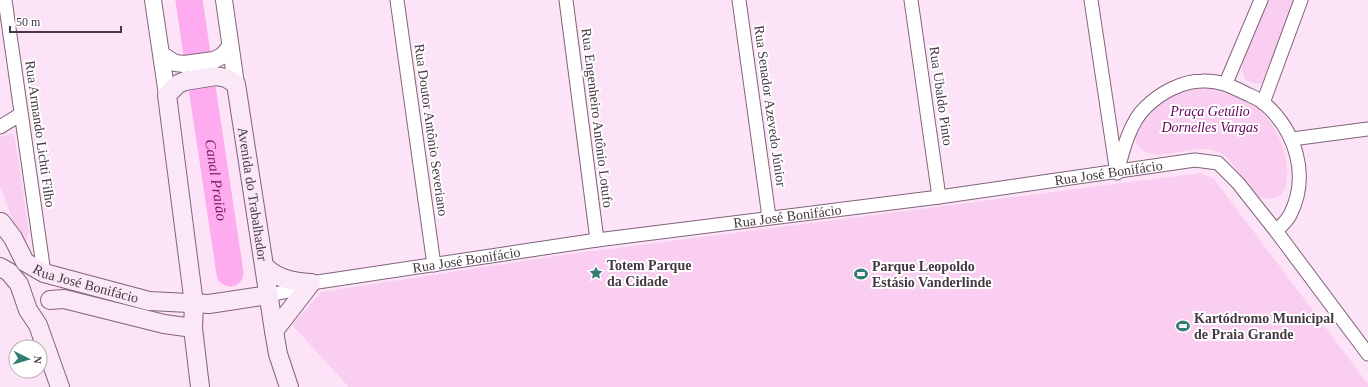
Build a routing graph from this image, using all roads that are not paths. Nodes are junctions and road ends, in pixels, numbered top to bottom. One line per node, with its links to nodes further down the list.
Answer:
1 (5, 0): 19 (street, Rua Armando Lichti Filho)
2 (153, 0): 12 (street)
3 (224, 0): 11 (street, Avenida do Trabalhador)
4 (397, 0): 32 (street, Rua Doutor Antônio Severiano)
5 (566, 0): 30 (street, Rua Engenheiro Antônio Lotufo)
6 (739, 0): 27 (street, Rua Senador Azevedo Júnior)
7 (911, 0): 26 (street, Rua Ubaldo Pinto)
8 (1092, 0): 24 (street)
9 (1261, 0): 15 (street)
10 (1302, 0): 18 (street)
11 (230, 47): 13 (street); 16 (street, Avenida do Trabalhador)
12 (161, 54): 14 (street); 17 (street)
13 (215, 68): 14 (main road); 16 (main road)
14 (184, 73): 17 (main road)
15 (1226, 83): 18 (street); 22 (street)
16 (236, 84): 34 (main road, Avenida do Trabalhador)
17 (167, 95): 40 (main road)
18 (1263, 103): 23 (street)
19 (21, 114): 20 (street); 35 (street, Rua Armando Lichti Filho)
20 (0, 127)
21 (1368, 129): 23 (street)
22 (1126, 139): 24 (street); 25 (street)
23 (1292, 139): 29 (street)
24 (1112, 141): 25 (street)
25 (1117, 173): 26 (street, Rua José Bonifácio); 29 (street, Rua José Bonifácio)
26 (938, 197): 27 (street, Rua José Bonifácio)
27 (769, 217): 30 (street, Rua José Bonifácio)
28 (1, 220): 31 (main road); 35 (main road, Rua José Bonifácio)
29 (1276, 231): 44 (street, Rua José Bonifácio)
30 (596, 240): 32 (street, Rua José Bonifácio)
31 (0, 242)
32 (434, 265): 37 (street, Rua José Bonifácio)
33 (0, 267): 41 (main road)
34 (265, 267): 37 (main road); 38 (main road, Avenida do Trabalhador)
35 (44, 273): 36 (main road, Rua José Bonifácio)
36 (64, 278): 39 (main road); 40 (main road, Rua José Bonifácio)
37 (311, 283): 38 (street, Rua José Bonifácio); 43 (main road)
38 (269, 295): 40 (main road, Rua José Bonifácio); 43 (main road, Avenida do Trabalhador)
39 (50, 300): 41 (main road); 42 (main road, Rua José Bonifácio)
40 (194, 304): 42 (main road)
41 (38, 325): 45 (main road)
42 (194, 328): 46 (main road)
43 (274, 331): 47 (main road, Avenida do Trabalhador)
44 (1367, 351)
45 (60, 387)
46 (200, 387)
47 (289, 387)

